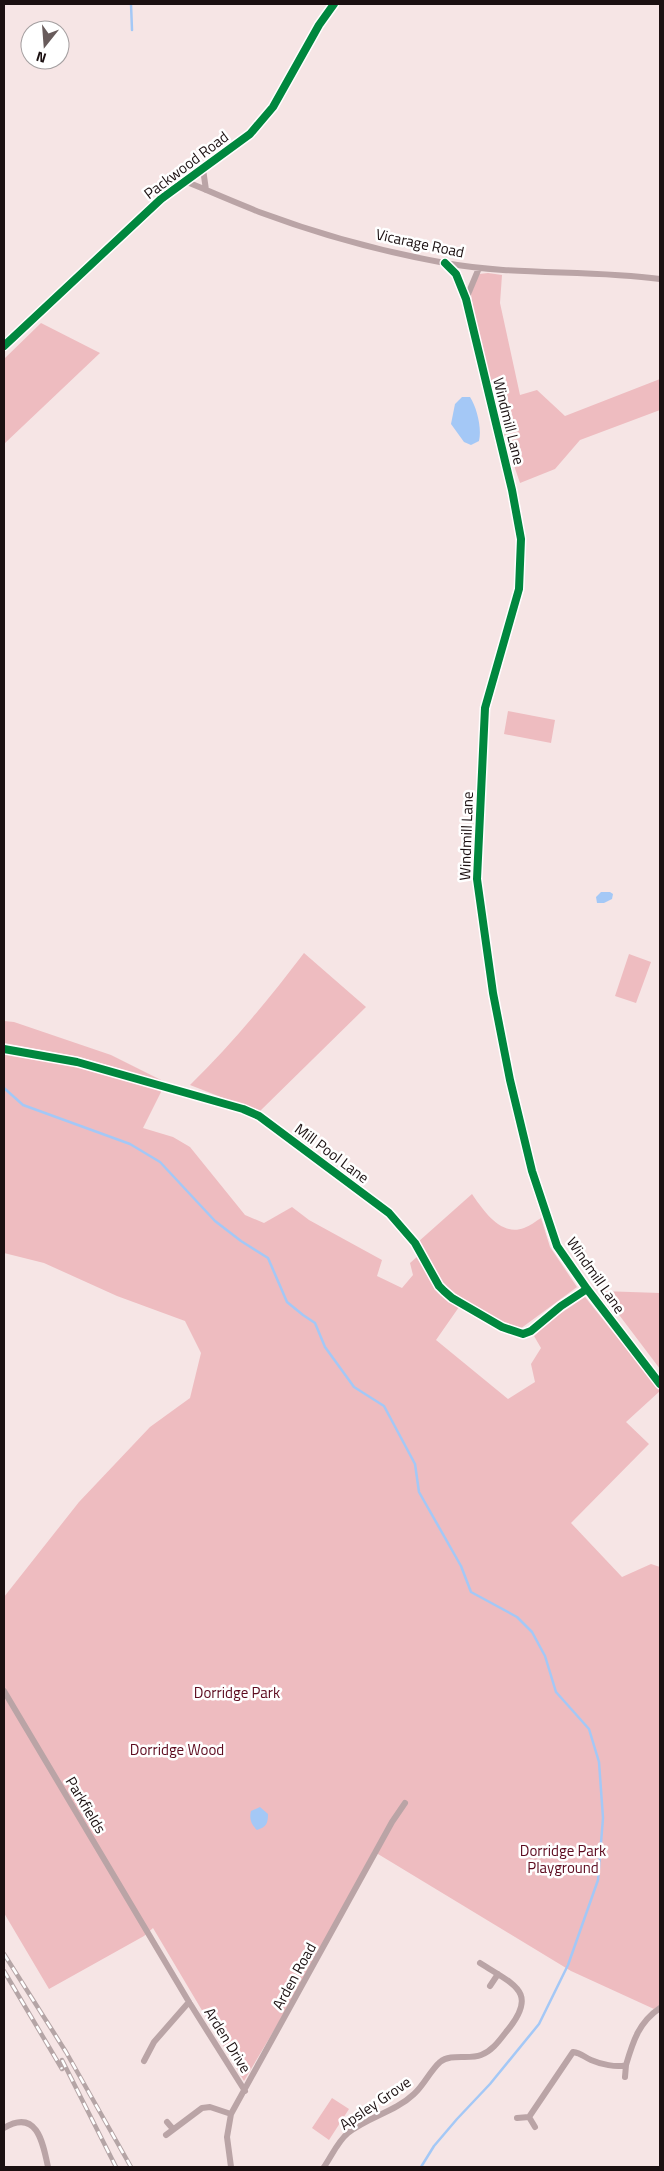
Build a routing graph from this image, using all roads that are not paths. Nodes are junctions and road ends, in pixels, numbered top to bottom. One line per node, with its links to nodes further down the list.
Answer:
1 (334, 4): 2 (street, Packwood Road)
2 (204, 169): 3 (street, Packwood Road); 4 (street)
3 (185, 181): 4 (street, Vicarage Road); 9 (street, Packwood Road)
4 (206, 190): 5 (street, Vicarage Road)
5 (445, 263): 6 (street, Vicarage Road); 8 (street, Windmill Lane)
6 (479, 268): 7 (street, Vicarage Road); 8 (street)
7 (660, 279)
8 (466, 298): 11 (street, Windmill Lane)
9 (4, 346)
10 (4, 1048): 11 (street, Mill Pool Lane)
11 (587, 1289): 12 (street, Windmill Lane)
12 (660, 1384)
13 (4, 1691): 15 (street, Parkfields)
14 (405, 1803): 24 (street, Arden Road)
15 (147, 1932): 19 (street, Arden Drive)
16 (480, 1963): 17 (street, Apsley Grove)
17 (498, 1974): 18 (street); 35 (street, Apsley Grove)
18 (490, 1986)
19 (189, 2002): 21 (street, Arden Drive); 24 (street, Arden Drive)
20 (660, 2008): 22 (street)
21 (144, 2061)
22 (626, 2065): 23 (street); 26 (street)
23 (625, 2077)
24 (245, 2091): 25 (street, Arden Road)
25 (232, 2114): 31 (street); 34 (street, Arden Road)
26 (529, 2117): 27 (street); 29 (street)
27 (517, 2118)
28 (167, 2122): 31 (street)
29 (535, 2127)
30 (4, 2128): 33 (street)
31 (173, 2129): 32 (street)
32 (166, 2135)
33 (48, 2167)
34 (231, 2167)
35 (324, 2167)

